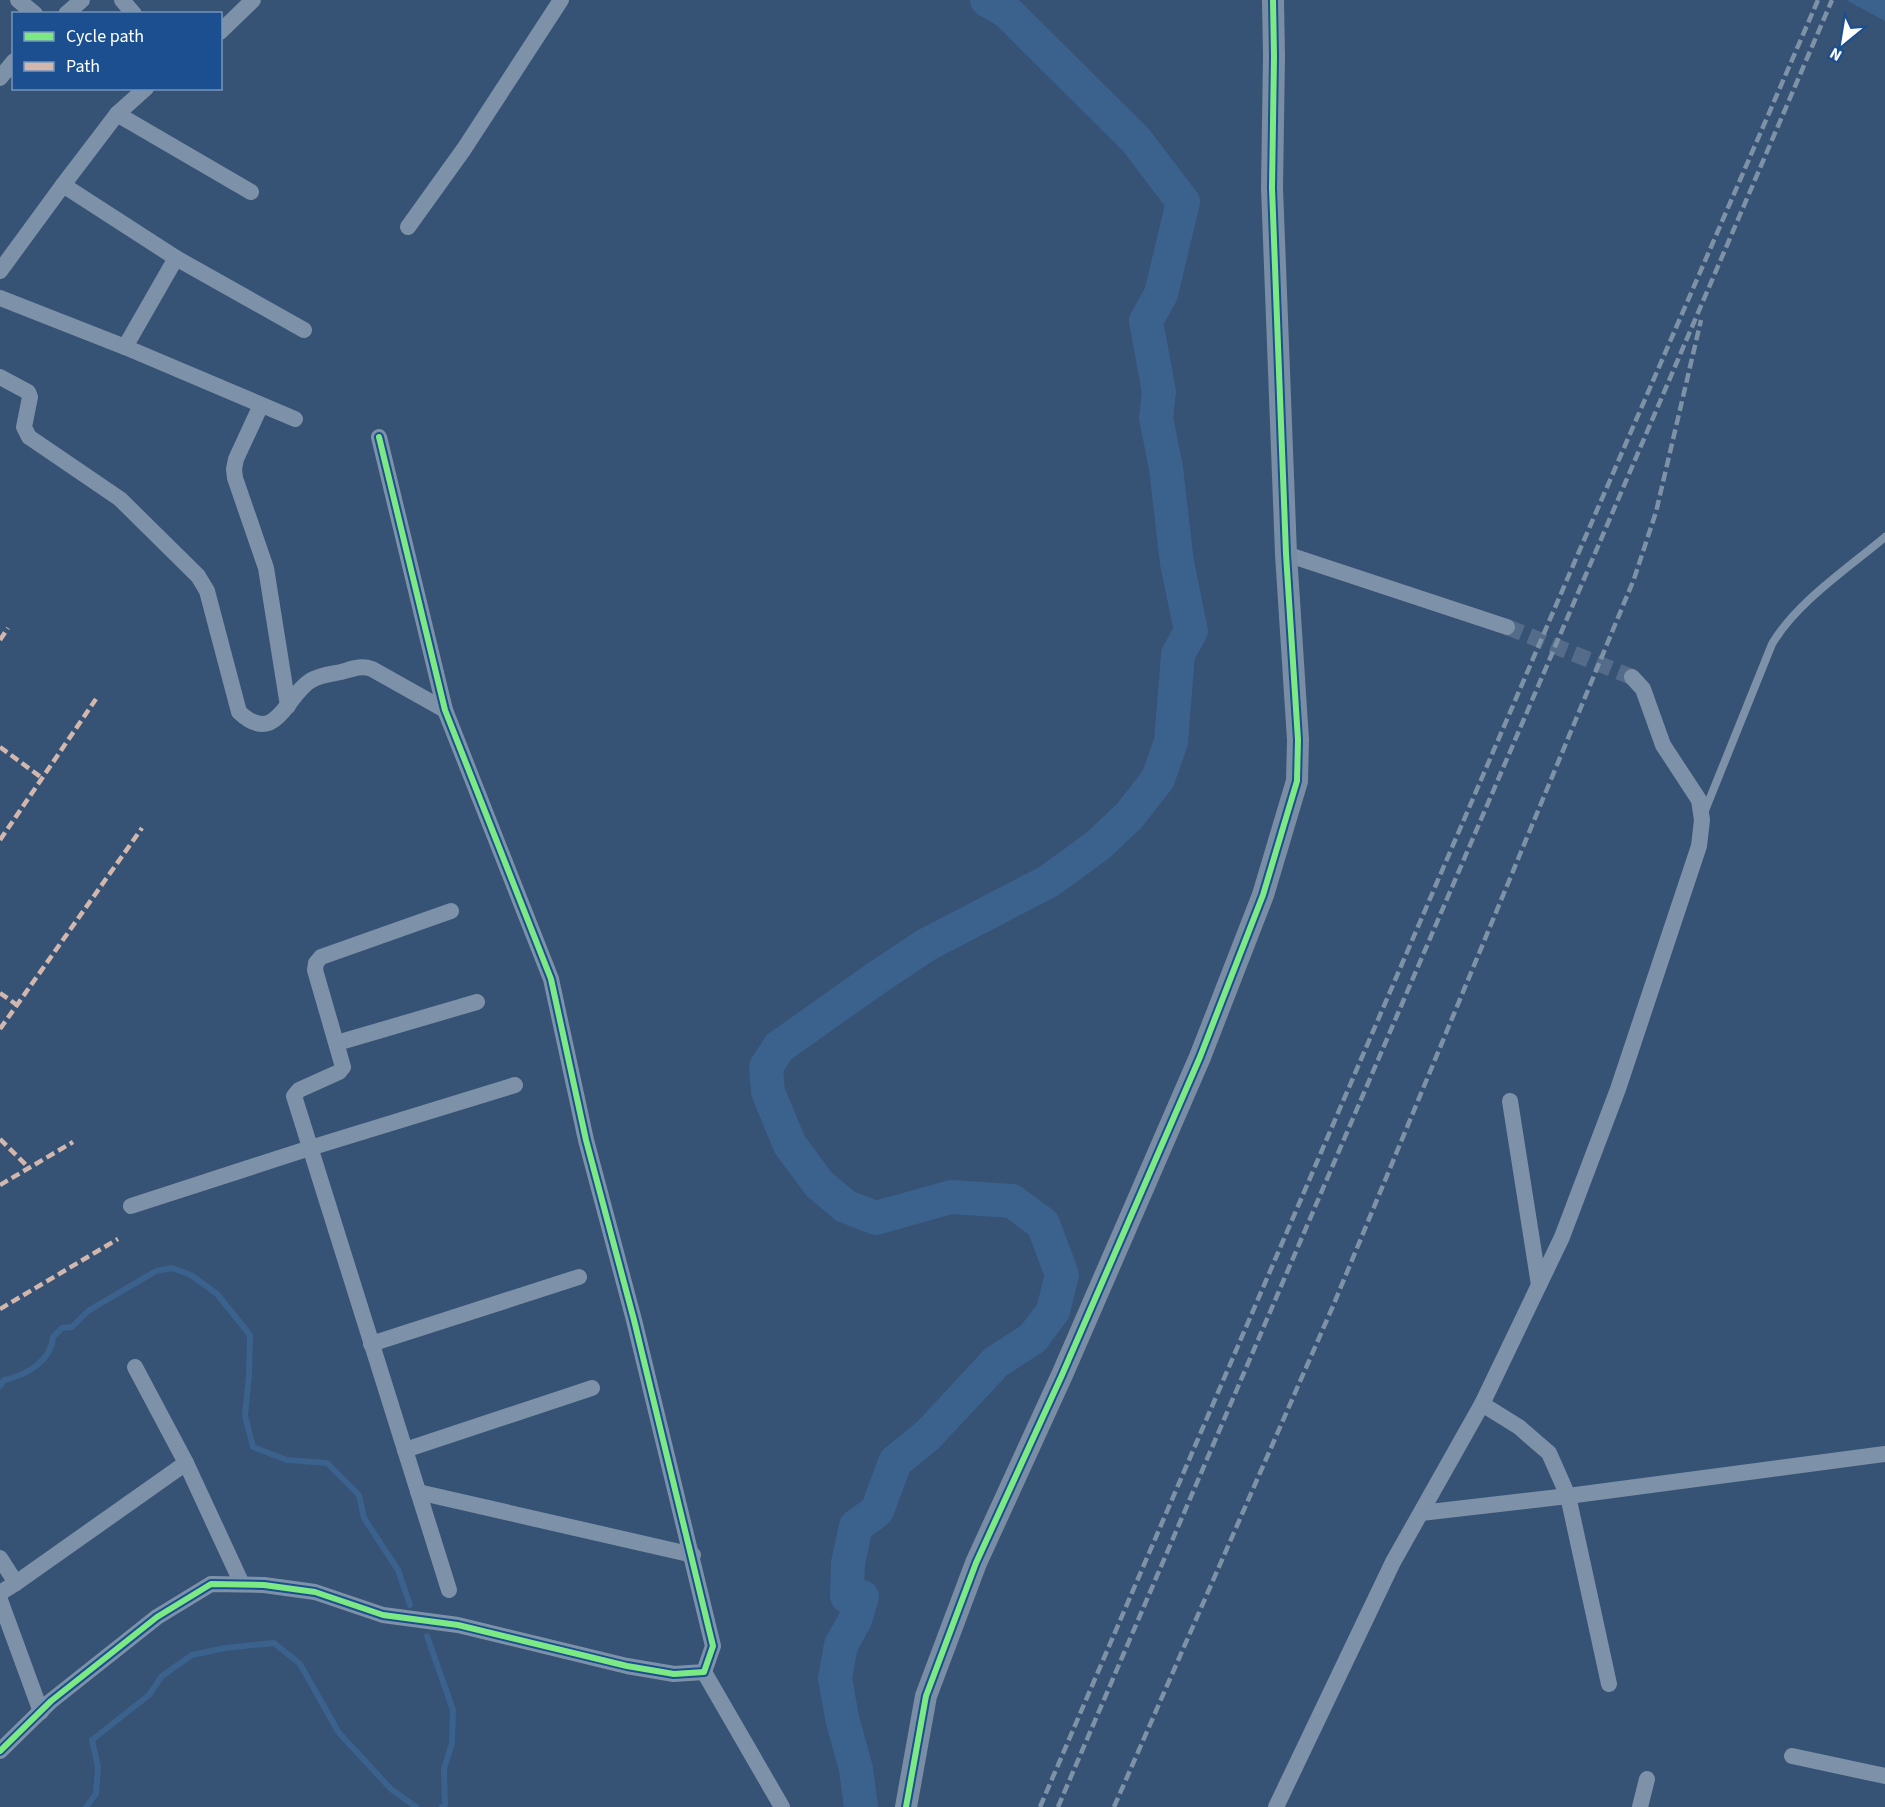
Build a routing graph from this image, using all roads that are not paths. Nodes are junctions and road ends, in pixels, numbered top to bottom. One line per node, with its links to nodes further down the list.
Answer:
1 (18, 0): 7 (street)
2 (82, 0): 8 (street)
3 (122, 0): 9 (street)
4 (253, 0): 10 (street)
5 (561, 0): 17 (street)
6 (1273, 0): 28 (street)
7 (33, 12)
8 (68, 12)
9 (132, 12)
10 (222, 30)
11 (12, 63): 12 (street)
12 (0, 78)
13 (144, 90): 14 (street)
14 (117, 114): 15 (street); 16 (street)
15 (63, 185): 18 (street); 19 (street)
16 (250, 192)
17 (408, 227)
18 (176, 258): 21 (street); 22 (street)
19 (0, 271)
20 (0, 298): 22 (street)
21 (304, 330)
22 (125, 347): 24 (street)
23 (0, 377): 31 (street)
24 (261, 405): 25 (street); 31 (street)
25 (295, 419)
26 (379, 437): 32 (street)
27 (1885, 537): 33 (lane)
28 (1286, 555): 29 (street); 68 (street)
29 (1507, 627)
30 (1632, 677): 33 (street)
31 (288, 706): 32 (street)
32 (445, 710): 53 (street)
33 (1702, 820): 42 (street)
34 (451, 911): 36 (street)
35 (477, 1002): 36 (street)
36 (337, 1043): 39 (street)
37 (515, 1085): 39 (street)
38 (1510, 1101): 42 (street)
39 (310, 1148): 40 (street); 43 (street)
40 (131, 1206)
41 (579, 1276): 43 (street)
42 (1539, 1286): 46 (street)
43 (371, 1344): 47 (street)
44 (135, 1367): 49 (street)
45 (592, 1388): 47 (street)
46 (1482, 1404): 51 (street); 52 (street)
47 (405, 1450): 50 (street)
48 (1885, 1454): 51 (street)
49 (186, 1463): 55 (street); 56 (street)
50 (418, 1492): 53 (street); 57 (street)
51 (1568, 1496): 52 (street); 61 (street)
52 (1421, 1513): 69 (street)
53 (693, 1555): 60 (street)
54 (0, 1558): 55 (street)
55 (16, 1584): 58 (street)
56 (242, 1584): 60 (street); 62 (street)
57 (449, 1590)
58 (0, 1593)
59 (0, 1600): 62 (street)
60 (704, 1672): 67 (street)
61 (1609, 1684)
62 (41, 1712): 63 (street)
63 (0, 1751)
64 (1792, 1756): 65 (street)
65 (1885, 1776)
66 (1647, 1779): 70 (street)
67 (782, 1807)
68 (906, 1807)
69 (1276, 1807)
70 (1640, 1807)

